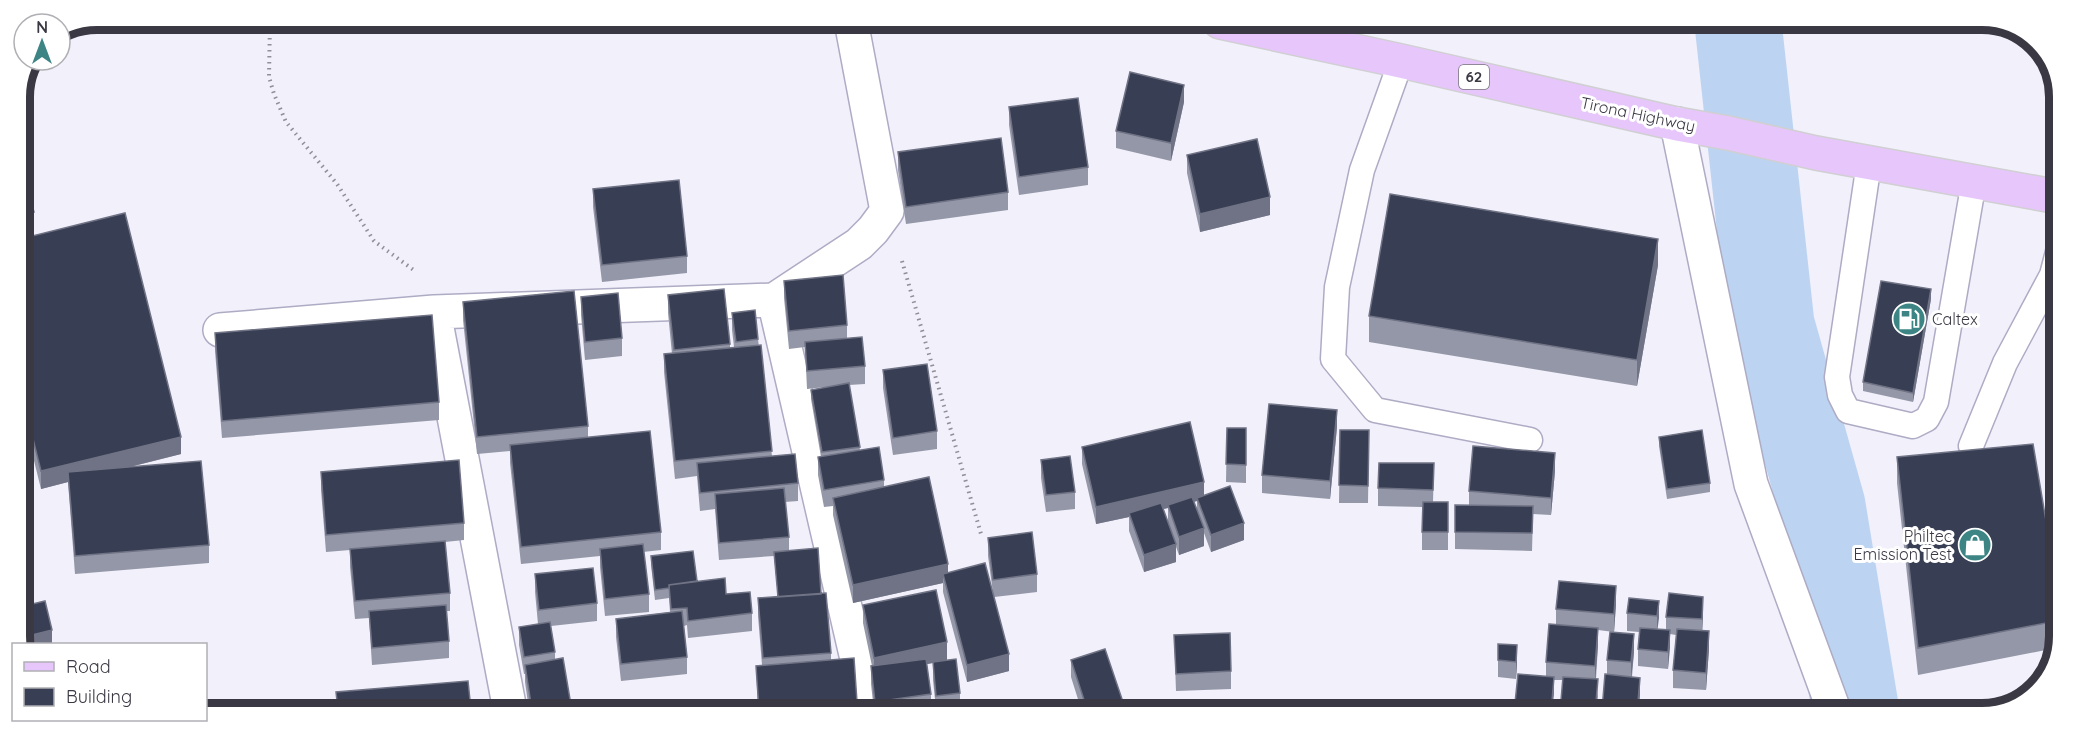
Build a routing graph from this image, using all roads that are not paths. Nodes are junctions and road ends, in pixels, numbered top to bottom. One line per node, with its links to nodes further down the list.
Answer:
1 (853, 30): 9 (street)
2 (1257, 30): 3 (main road, Tirona Highway / 62)
3 (1401, 61): 4 (main road, Tirona Highway / 62); 12 (lane)
4 (1677, 124): 5 (main road, Tirona Highway / 62); 16 (street)
5 (1869, 163): 6 (main road, Tirona Highway / 62); 6 (lane)
6 (1974, 181): 7 (main road, Tirona Highway / 62)
7 (2049, 195)
8 (2049, 281): 13 (lane)
9 (774, 300): 10 (street); 15 (street)
10 (430, 312): 11 (street); 14 (street)
11 (220, 330)
12 (1530, 440)
13 (1971, 446)
14 (509, 703)
15 (868, 703)
16 (1831, 703)

